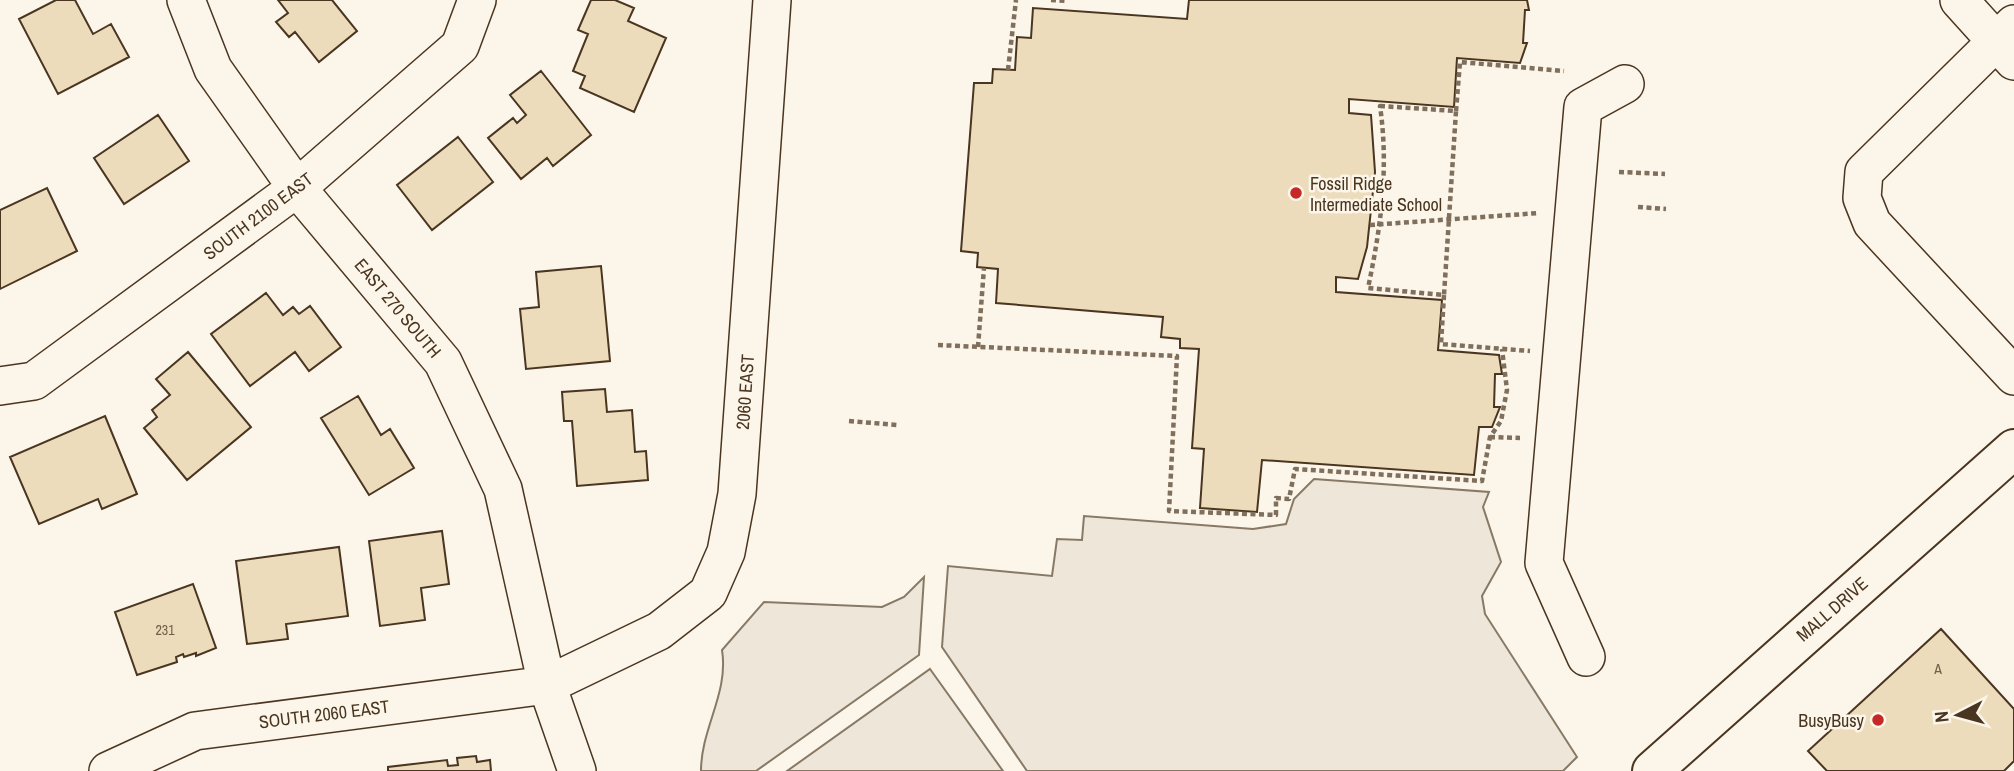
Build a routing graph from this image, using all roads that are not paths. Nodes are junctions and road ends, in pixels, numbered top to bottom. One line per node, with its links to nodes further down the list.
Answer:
1 (186, 0): 7 (street, EAST 270 SOUTH)
2 (477, 0): 7 (street, SOUTH 2100 EAST)
3 (772, 0): 12 (street, 2060 EAST)
4 (1959, 0): 5 (street)
5 (2008, 42): 8 (street)
6 (1625, 84): 11 (street)
7 (297, 188): 9 (street, SOUTH 2100 EAST); 12 (street, EAST 270 SOUTH)
8 (2014, 376)
9 (0, 386)
10 (2014, 449): 15 (main road, MALL DRIVE)
11 (1586, 657)
12 (547, 685): 13 (street, SOUTH 2060 EAST); 14 (street, EAST 270 SOUTH)
13 (108, 771)
14 (577, 771)
15 (1652, 771)

